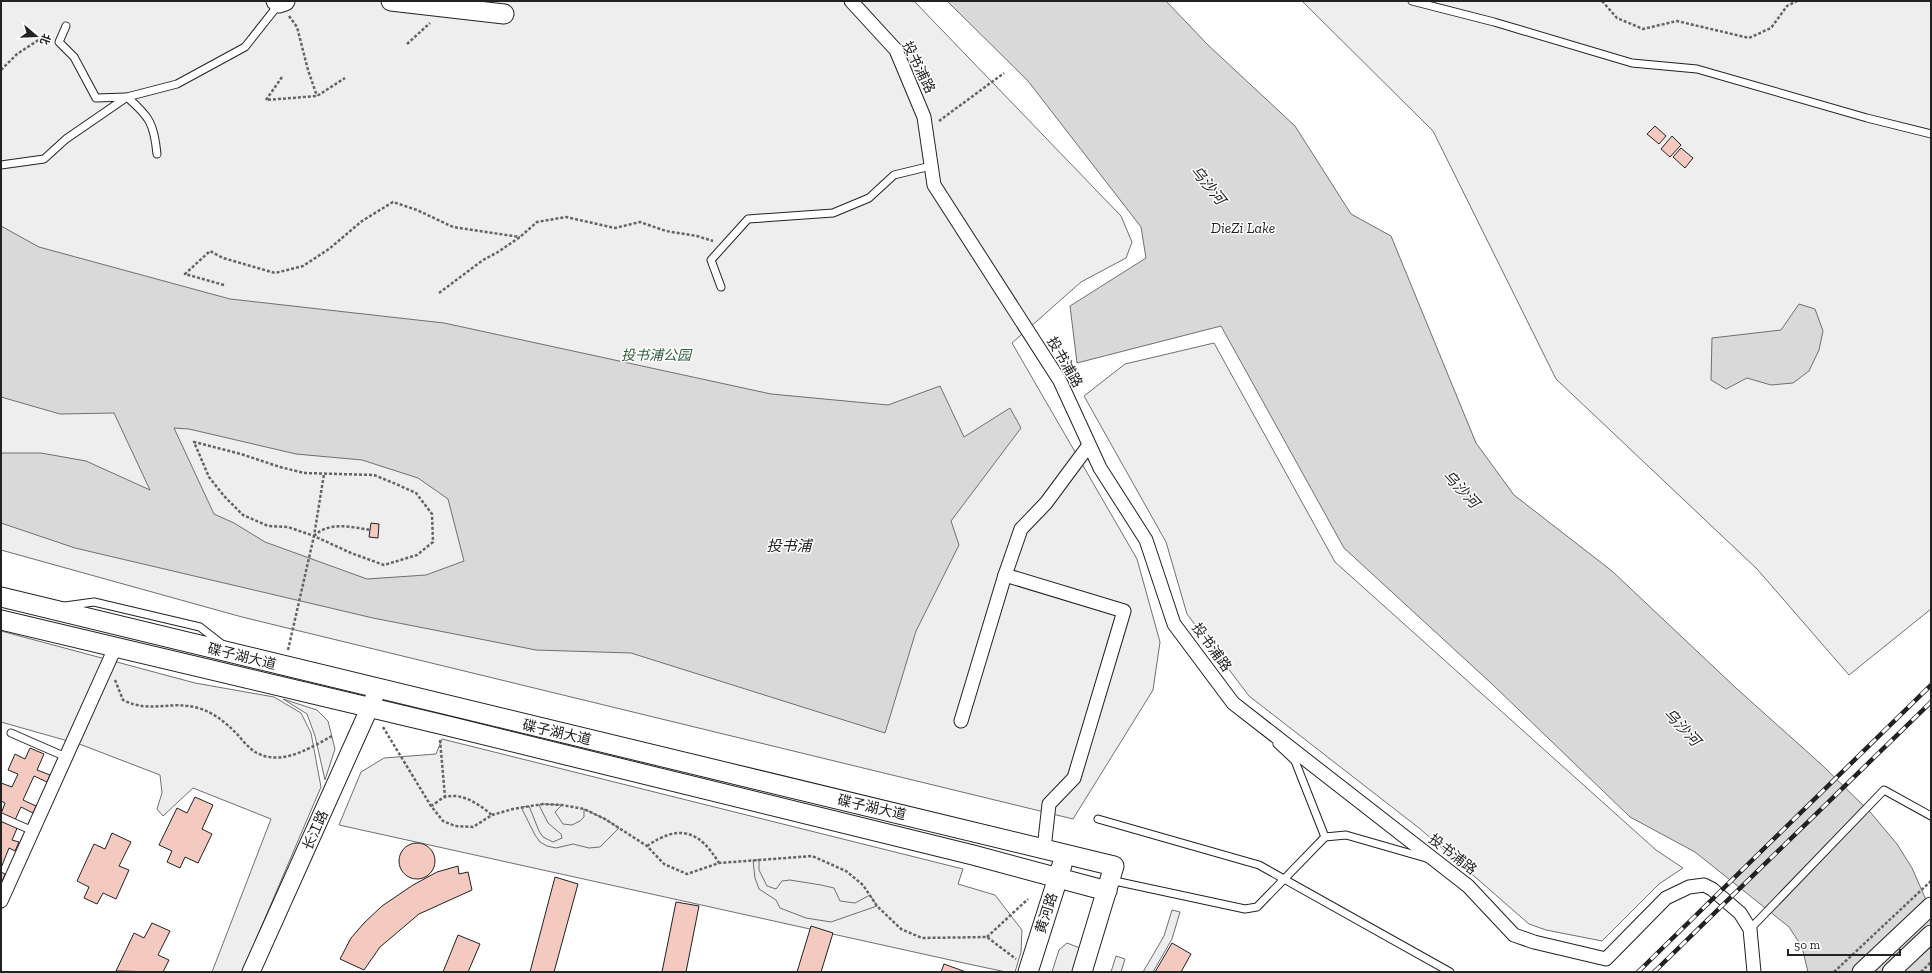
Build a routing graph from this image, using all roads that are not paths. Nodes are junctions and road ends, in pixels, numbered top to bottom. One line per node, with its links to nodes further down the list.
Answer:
1 (391, 1): 5 (main road)
2 (851, 1): 11 (street, 投书浦路)
3 (1412, 1): 8 (lane)
4 (280, 2): 7 (lane)
5 (504, 14)
6 (66, 26): 7 (lane)
7 (127, 97): 9 (lane); 10 (lane)
8 (1931, 134)
9 (157, 154)
10 (1, 165)
11 (931, 166): 12 (lane); 13 (street, 投书浦路)
12 (721, 287)
13 (1089, 445): 14 (street); 19 (street, 投书浦路)
14 (1005, 575): 21 (street); 29 (street)
15 (1, 597): 18 (main road, 碟子湖大道)
16 (1, 620): 17 (main road, 碟子湖大道)
17 (112, 655): 20 (main road, 碟子湖大道); 23 (street)
18 (378, 689): 20 (street, 长江路); 29 (main road, 碟子湖大道)
19 (1233, 703): 28 (lane); 31 (street, 投书浦路)
20 (369, 707): 32 (main road, 碟子湖大道); 40 (street, 长江路)
21 (961, 721)
22 (11, 734): 23 (lane)
23 (66, 757): 27 (street)
24 (1931, 816): 37 (lane)
25 (1, 817): 27 (lane)
26 (1098, 819): 34 (lane)
27 (33, 831): 35 (street)
28 (1325, 837): 31 (lane); 34 (lane)
29 (1044, 849): 30 (main road, 碟子湖大道)
30 (1065, 854): 32 (main road, 黄河路); 33 (main road, 碟子湖大道)
31 (1435, 860): 37 (street, 投书浦路)
32 (1058, 877): 33 (main road, 碟子湖大道); 39 (main road, 黄河路)
33 (1110, 879): 34 (lane); 41 (main road)
34 (1284, 880): 42 (lane)
35 (1, 901)
36 (1931, 906): 44 (street)
37 (1750, 929): 43 (street, 投书浦路)
38 (1931, 934): 45 (street)
39 (1028, 971)
40 (252, 972)
41 (1082, 972)
42 (1450, 972)
43 (1754, 972)
44 (1861, 972)
45 (1891, 972)

